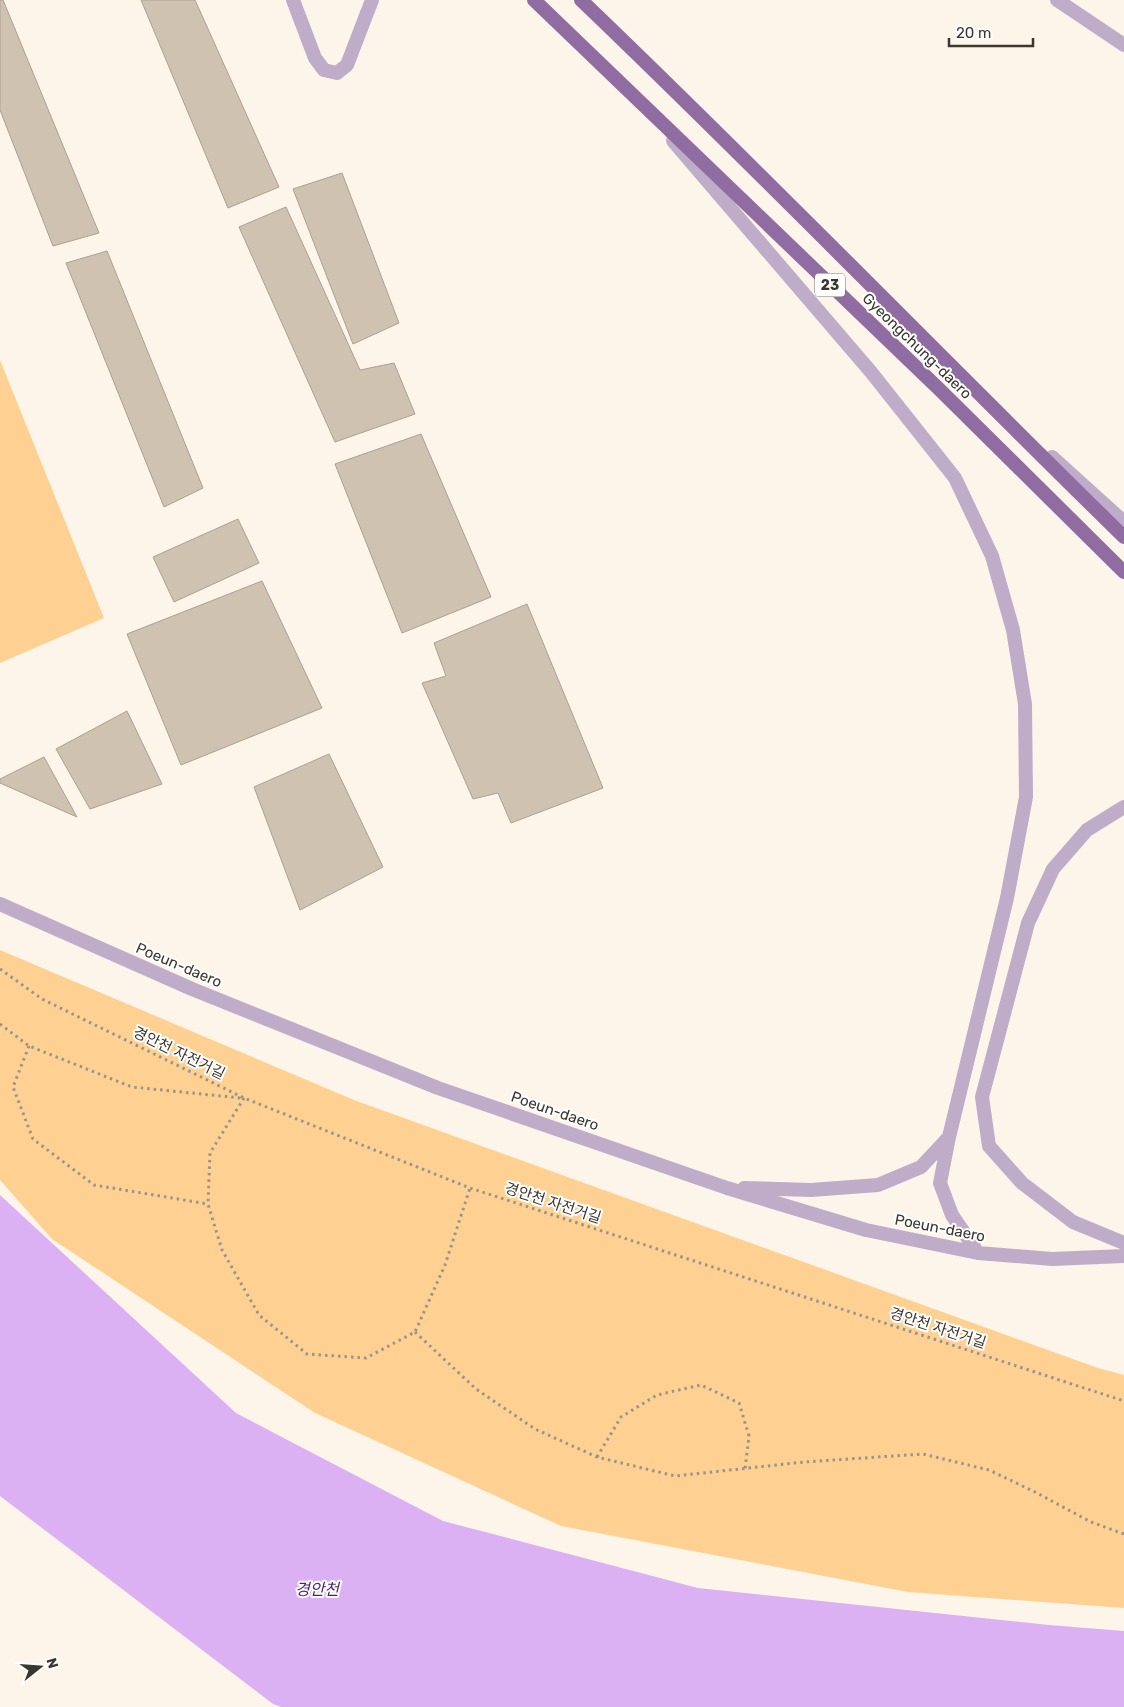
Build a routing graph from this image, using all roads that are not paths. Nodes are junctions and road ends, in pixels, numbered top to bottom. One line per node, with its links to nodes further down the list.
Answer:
1 (293, 0): 2 (street)
2 (372, 0)
3 (534, 0): 7 (main road, Gyeongchung-daero / 23)
4 (581, 0): 8 (main road, Gyeongchung-daero / 23)
5 (1057, 0): 6 (street)
6 (1124, 45)
7 (640, 102): 11 (main road, Gyeongchung-daero / 23); 14 (street)
8 (956, 372): 9 (street); 10 (main road, Gyeongchung-daero / 23)
9 (1124, 522)
10 (1124, 537)
11 (1124, 572)
12 (1124, 807): 16 (street)
13 (0, 904): 15 (street, Poeun-daero)
14 (949, 1136): 15 (street); 17 (street)
15 (727, 1188): 17 (street, Poeun-daero)
16 (1124, 1243)
17 (978, 1253): 18 (street, Poeun-daero)
18 (1124, 1256)

